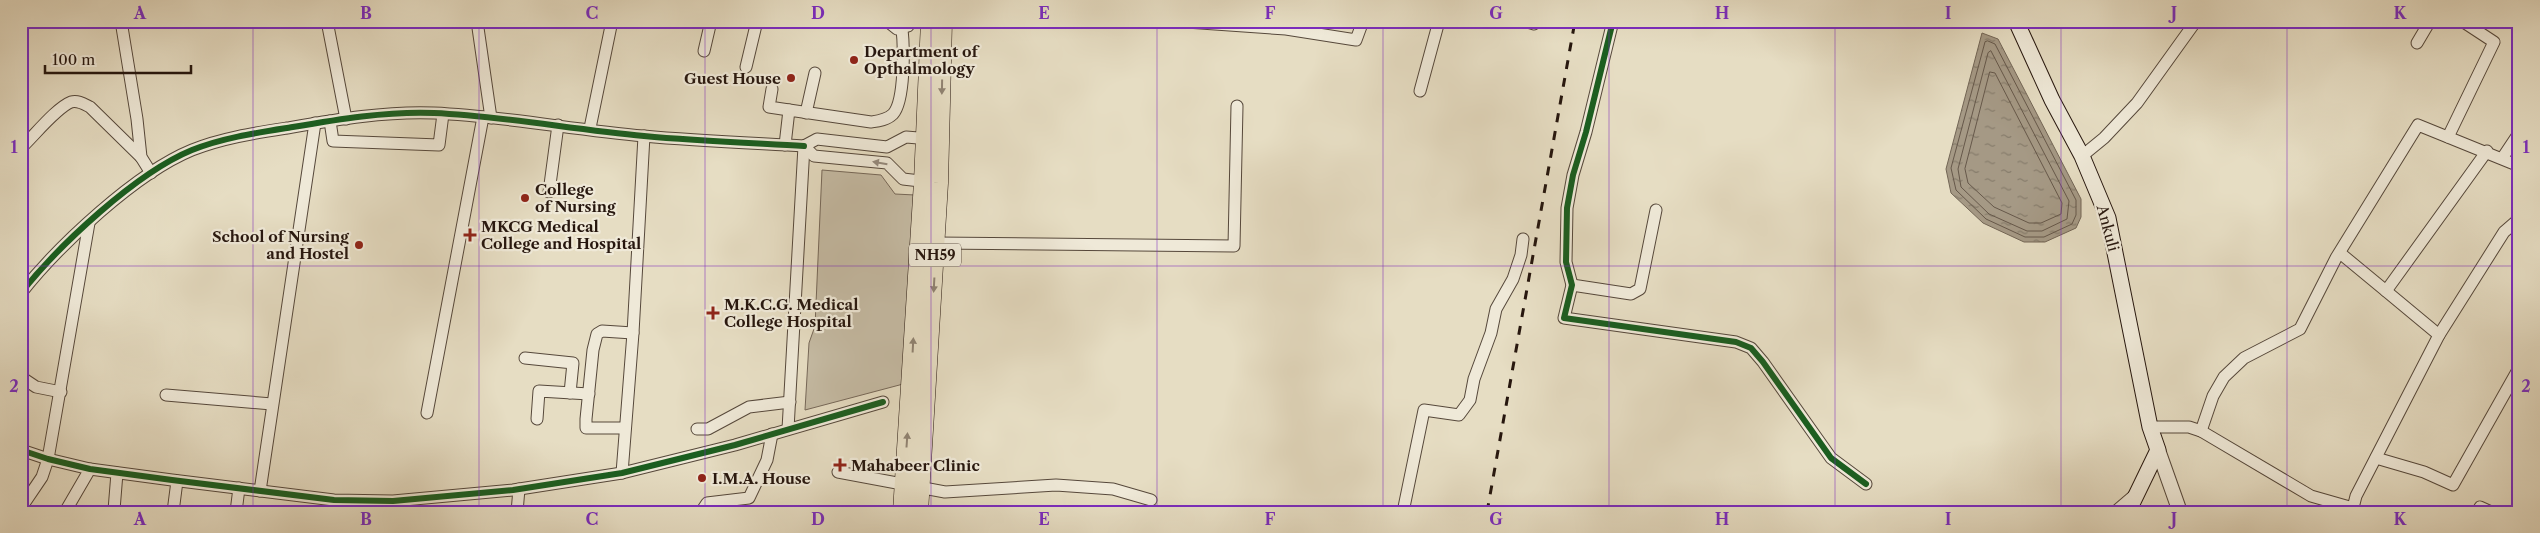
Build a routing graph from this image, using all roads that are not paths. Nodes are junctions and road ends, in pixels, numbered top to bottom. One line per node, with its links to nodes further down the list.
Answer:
1 (121, 21): 45 (street)
2 (327, 21): 32 (street)
3 (477, 21): 31 (street)
4 (612, 21): 36 (street)
5 (711, 21): 22 (street)
6 (757, 21): 23 (street)
7 (886, 21): 20 (street)
8 (912, 21): 20 (street)
9 (930, 21): 40 (highway)
10 (943, 21): 40 (highway, NH59, one-way to 40)
11 (1172, 21): 19 (street)
12 (1363, 21): 19 (street)
13 (1439, 21): 26 (street)
14 (1613, 21): 58 (street)
15 (2016, 21): 46 (main road, Ankuli)
16 (2196, 21): 46 (street)
17 (2430, 21): 21 (street)
18 (2462, 21): 39 (street)
19 (1286, 25)
20 (902, 29): 29 (street)
21 (2417, 43)
22 (704, 50)
23 (746, 67)
24 (814, 73): 29 (street)
25 (772, 88): 28 (street)
26 (1420, 91)
27 (1236, 106): 56 (street)
28 (789, 110): 29 (street); 41 (street)
29 (806, 113)
30 (443, 114): 31 (street); 32 (street); 33 (street)
31 (487, 118): 35 (street); 77 (street)
32 (346, 119): 33 (street)
33 (330, 121): 34 (street)
34 (315, 123): 49 (street); 76 (street)
35 (558, 125): 36 (street); 51 (street)
36 (590, 128): 38 (street)
37 (2519, 133): 47 (street)
38 (644, 136): 41 (street); 61 (street)
39 (2448, 137): 44 (street); 57 (street)
40 (932, 140): 42 (street); 50 (highway, NH59)
41 (785, 145): 42 (street)
42 (804, 146): 50 (street, one-way to 42); 74 (street)
43 (21, 148): 45 (street)
44 (2487, 151): 47 (street); 59 (street)
45 (141, 156): 49 (street)
46 (2082, 156): 79 (main road, Ankuli)
47 (2503, 158): 48 (street)
48 (2519, 166)
49 (151, 172): 54 (street)
50 (931, 183): 56 (highway, NH59); 72 (highway, one-way to 50)
51 (549, 192)
52 (1656, 210): 58 (street)
53 (2519, 219): 62 (street)
54 (89, 223): 60 (street); 69 (street)
55 (1523, 240): 112 (street)
56 (936, 243): 68 (highway, NH59, one-way to 68)
57 (2340, 253): 59 (street); 83 (street)
58 (1572, 285): 94 (street)
59 (2386, 292): 62 (street)
60 (21, 293)
61 (633, 333): 67 (street); 80 (street)
62 (2439, 335): 87 (street)
63 (525, 358): 65 (street)
64 (2519, 368): 87 (street)
65 (571, 376): 67 (street); 70 (street)
66 (21, 377): 69 (street)
67 (590, 378): 71 (street)
68 (928, 389): 72 (street); 95 (highway, NH59)
69 (61, 392): 88 (street)
70 (570, 393): 71 (street); 78 (street)
71 (589, 394): 80 (street)
72 (910, 394): 95 (highway, one-way to 72)
73 (166, 395): 76 (street)
74 (790, 402): 81 (street); 82 (street)
75 (883, 402): 82 (street)
76 (272, 404): 98 (street)
77 (427, 413)
78 (537, 419)
79 (2150, 426): 83 (street); 86 (main road, Ankuli)
80 (624, 428): 92 (street)
81 (697, 429)
82 (788, 430): 84 (street)
83 (2201, 431): 104 (street)
84 (772, 434): 92 (street); 109 (street)
85 (21, 450): 88 (street)
86 (2158, 450): 99 (main road); 116 (street)
87 (2376, 458): 104 (street)
88 (48, 460): 89 (street); 102 (street)
89 (90, 469): 91 (street); 105 (street)
90 (838, 472): 95 (street)
91 (117, 473): 93 (street); 103 (street)
92 (622, 473): 97 (street)
93 (177, 481): 96 (street); 106 (street)
94 (1866, 484)
95 (912, 487): 100 (street); 110 (highway, NH59); 111 (highway, NH59)
96 (239, 488): 98 (street); 107 (street)
97 (519, 489): 101 (street); 108 (street)
98 (260, 491): 101 (street)
99 (2137, 493): 113 (street); 114 (main road); 115 (street)
100 (1151, 500)
101 (345, 506)
102 (21, 508)
103 (114, 510)
104 (2352, 510)
105 (65, 512)
106 (173, 512)
107 (236, 512)
108 (517, 512)
109 (701, 512)
110 (902, 512)
111 (919, 512)
112 (1403, 512)
113 (2115, 512)
114 (2128, 512)
115 (2134, 512)
116 (2180, 512)
117 (2477, 512): 118 (street)
118 (2491, 512)

